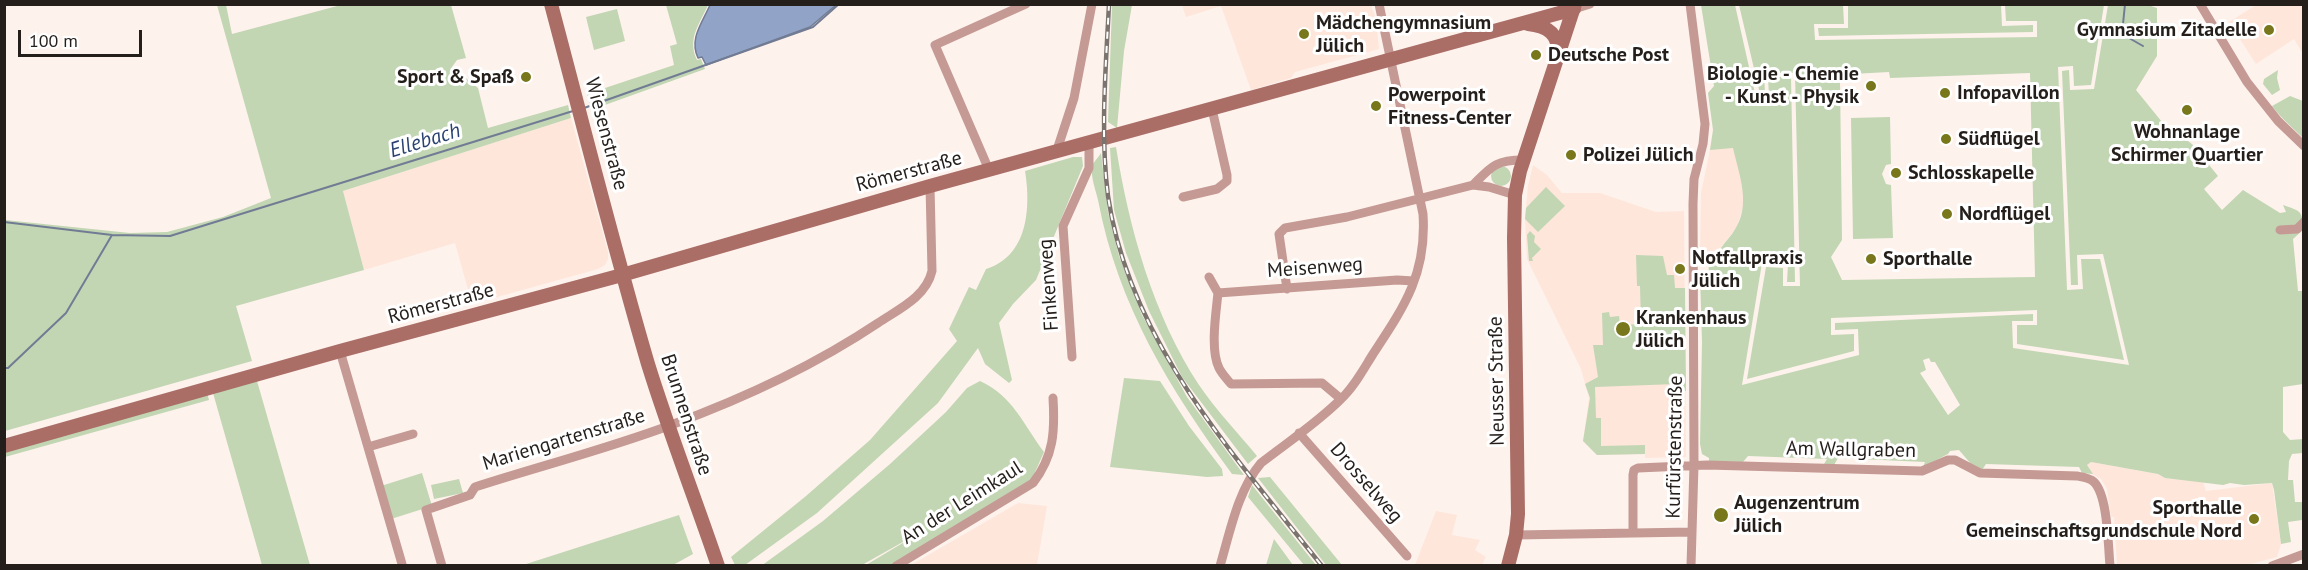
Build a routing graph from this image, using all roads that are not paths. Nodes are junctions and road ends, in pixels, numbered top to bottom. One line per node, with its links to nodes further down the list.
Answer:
1 (551, 4): 25 (main road, Wiesenstraße)
2 (1026, 4): 17 (street)
3 (1092, 4): 15 (street)
4 (1379, 4): 11 (street)
5 (1590, 4): 8 (street, Römerstraße)
6 (1690, 4): 39 (street, Kurfürstenstraße)
7 (2200, 4): 14 (street)
8 (1574, 7): 9 (main road, Römerstraße); 10 (main road, Neusser Straße)
9 (1522, 23): 10 (main road); 11 (main road, Römerstraße)
10 (1558, 56): 16 (main road, Neusser Straße)
11 (1389, 59): 12 (main road, Römerstraße); 22 (street)
12 (1212, 109): 13 (main road, Römerstraße); 21 (street)
13 (1089, 144): 15 (main road, Römerstraße); 31 (street, Finkenweg)
14 (2304, 146)
15 (1056, 153): 17 (main road, Römerstraße)
16 (1523, 160): 18 (street); 20 (main road, Neusser Straße)
17 (989, 170): 19 (main road, Römerstraße)
18 (1473, 185): 20 (street); 22 (street)
19 (930, 186): 25 (main road, Römerstraße); 34 (street, Mariengartenstraße)
20 (1515, 195): 42 (main road, Neusser Straße)
21 (1183, 197)
22 (1420, 198): 27 (street); 28 (street)
23 (2304, 222): 24 (street)
24 (2280, 230)
25 (622, 275): 30 (main road, Römerstraße); 34 (main road, Brunnenstraße)
26 (1209, 277): 29 (street)
27 (1414, 281): 28 (street, Meisenweg); 33 (street)
28 (1287, 289): 29 (street, Meisenweg)
29 (1218, 293): 33 (street)
30 (340, 351): 37 (main road, Römerstraße); 38 (street)
31 (1072, 357)
32 (1053, 398): 48 (street, An der Leimkaul)
33 (1341, 399): 35 (street)
34 (668, 426): 46 (street, Mariengartenstraße); 47 (main road, Brunnenstraße)
35 (1299, 433): 44 (street, Drosselweg); 49 (street)
36 (413, 434): 38 (street)
37 (4, 446)
38 (368, 447): 45 (street)
39 (1694, 465): 40 (street, Kurfürstenstraße); 41 (street, Am Wallgraben); 52 (street, Am Wallgraben)
40 (1692, 532): 41 (street); 51 (street, Kurfürstenstraße)
41 (1632, 533): 42 (street)
42 (1516, 535): 50 (main road, Neusser Straße)
43 (2304, 554): 53 (street)
44 (1407, 556)
45 (402, 564)
46 (442, 566)
47 (718, 566)
48 (896, 566)
49 (1220, 566)
50 (1508, 566)
51 (1691, 566)
52 (2110, 566)
53 (2272, 566)

